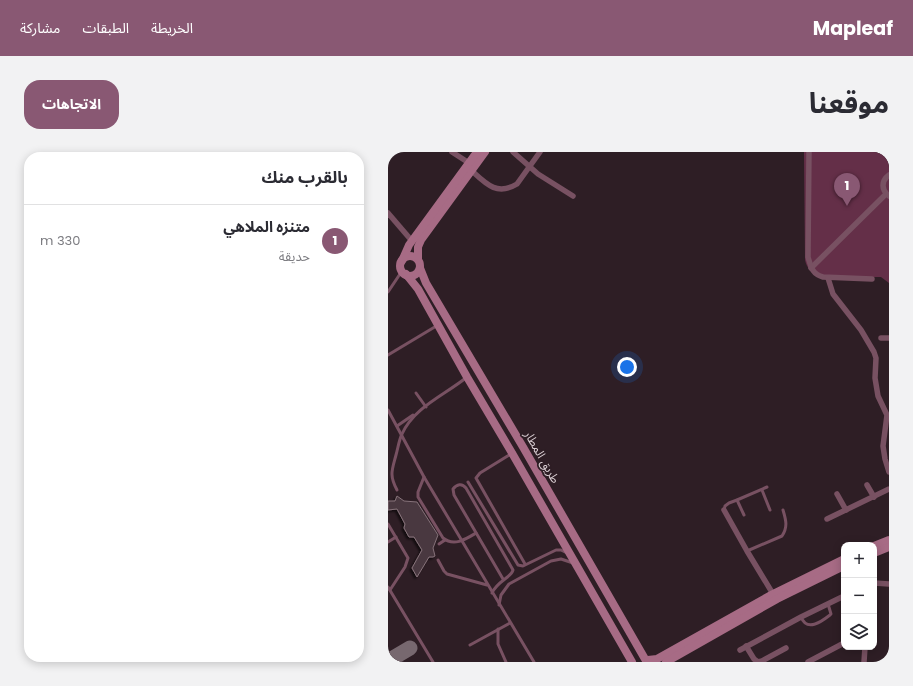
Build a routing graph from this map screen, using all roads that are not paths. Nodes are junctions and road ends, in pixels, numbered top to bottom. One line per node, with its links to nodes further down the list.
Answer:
1 (452, 152): 7 (street)
2 (477, 152): 7 (main road)
3 (485, 152): 7 (main road)
4 (513, 152): 8 (street)
5 (540, 152): 8 (street)
6 (808, 152): 17 (street)
7 (471, 167): 8 (street); 13 (main road); 14 (main road)
8 (530, 168): 11 (street)
9 (889, 175): 10 (street)
10 (887, 195): 17 (street)
11 (573, 196)
12 (388, 213): 13 (street)
13 (412, 241): 15 (main road)
14 (418, 259): 15 (main road); 16 (main road)
15 (402, 261): 18 (main road)
16 (420, 268): 18 (main road); 22 (main road, طريق المطار)
17 (811, 268): 19 (street)
18 (404, 273): 21 (lane); 23 (main road, طريق المطار)
19 (828, 278): 20 (street); 33 (street)
20 (872, 279)
21 (388, 292)
22 (448, 319): 23 (main road); 27 (main road, طريق المطار)
23 (438, 325): 26 (lane); 28 (main road, طريق المطار)
24 (881, 338): 25 (street)
25 (889, 338)
26 (388, 355)
27 (477, 371): 28 (main road); 36 (main road, طريق المطار)
28 (467, 377): 30 (lane); 37 (main road, طريق المطار)
29 (416, 393): 30 (lane)
30 (426, 406): 32 (lane)
31 (388, 411): 34 (lane)
32 (420, 411): 34 (lane); 35 (lane)
33 (888, 413): 38 (street)
34 (397, 426): 35 (lane)
35 (401, 435): 39 (lane); 44 (lane)
36 (523, 447): 37 (main road); 95 (main road, طريق المطار)
37 (512, 453): 69 (main road, طريق المطار); 72 (lane)
38 (889, 472)
39 (424, 477): 47 (lane); 63 (lane)
40 (468, 482): 72 (lane)
41 (867, 485): 48 (street)
42 (766, 487): 45 (lane)
43 (889, 489): 48 (street)
44 (396, 490)
45 (762, 490): 50 (lane); 52 (lane)
46 (837, 494): 54 (street)
47 (418, 497): 49 (lane); 60 (lane)
48 (874, 497): 54 (street)
49 (413, 500)
50 (737, 500): 51 (lane); 55 (lane)
51 (724, 510): 67 (street)
52 (770, 510)
53 (784, 510): 67 (lane)
54 (846, 510): 56 (street)
55 (744, 515)
56 (827, 519)
57 (388, 524): 59 (lane)
58 (476, 533): 63 (lane); 75 (lane); 75 (lane)
59 (396, 538): 62 (lane); 80 (lane)
60 (445, 540): 63 (lane); 64 (lane)
61 (889, 540): 65 (main road)
62 (388, 542)
63 (462, 542): 78 (lane)
64 (439, 544)
65 (877, 545)
66 (889, 547): 68 (main road)
67 (747, 552): 82 (street)
68 (877, 552)
69 (571, 555): 72 (lane); 73 (main road, طريق المطار)
70 (438, 560): 78 (lane)
71 (841, 561): 82 (main road, طريق المطار)
72 (525, 564)
73 (576, 564): 85 (lane); 99 (main road, طريق المطار)
74 (841, 567): 82 (main road, طريق المطار)
75 (503, 579): 81 (lane)
76 (877, 583): 77 (street)
77 (889, 584)
78 (487, 585): 81 (lane)
79 (388, 586): 80 (lane)
80 (390, 590): 96 (lane)
81 (492, 593): 85 (lane)
82 (775, 596): 95 (main road, طريق المطار); 100 (main road, طريق المطار)
83 (841, 598): 84 (street)
84 (828, 604): 86 (street); 86 (lane)
85 (499, 605): 87 (lane)
86 (801, 617): 90 (street)
87 (510, 622): 88 (lane); 98 (lane)
88 (498, 629): 89 (lane); 97 (lane)
89 (470, 645)
90 (746, 646): 92 (street); 93 (street)
91 (841, 646): 101 (street)
92 (786, 648)
93 (740, 650)
94 (865, 650): 102 (street)
95 (645, 661)
96 (433, 662)
97 (506, 662)
98 (534, 662)
99 (632, 662)
100 (666, 662)
101 (808, 662)
102 (864, 662)

